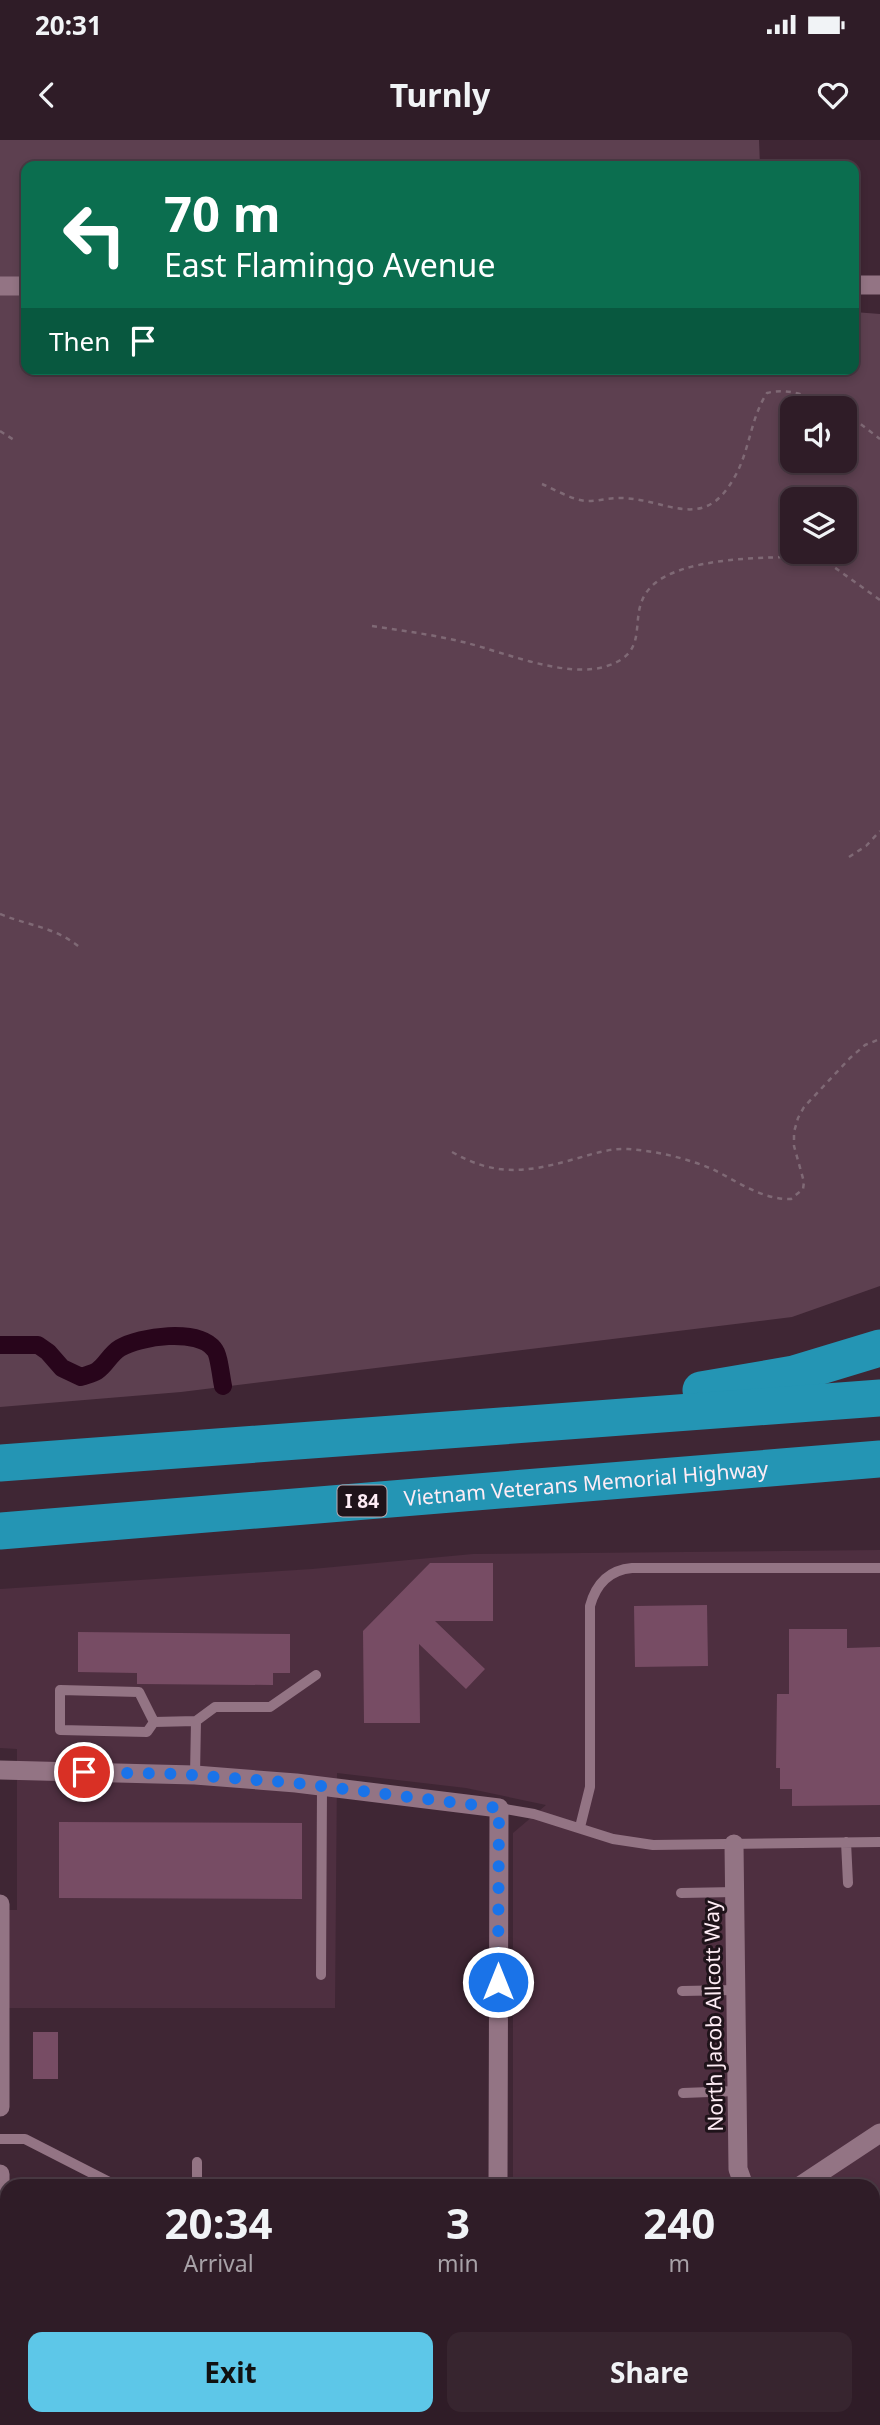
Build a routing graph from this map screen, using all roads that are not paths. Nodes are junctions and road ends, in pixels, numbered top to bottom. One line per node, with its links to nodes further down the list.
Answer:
1 (859, 285): 2 (street)
2 (880, 285)
3 (0, 286): 4 (street)
4 (21, 286)
5 (880, 1348): 7 (highway)
6 (880, 1398): 7 (highway)
7 (554, 1421): 9 (highway)
8 (880, 1459): 10 (highway, Vietnam Veterans Memorial Highway / I 84)
9 (0, 1463)
10 (724, 1472): 11 (highway); 12 (highway, Vietnam Veterans Memorial Highway / I 84)
11 (880, 1473)
12 (0, 1531)
13 (880, 1568): 21 (lane)
14 (316, 1675): 15 (lane)
15 (196, 1721): 16 (lane); 18 (lane)
16 (154, 1722): 16 (lane)
17 (0, 1770): 18 (street)
18 (195, 1775): 19 (street)
19 (322, 1787): 20 (street); 29 (lane)
20 (499, 1808): 21 (lane); 41 (street)
21 (580, 1827): 24 (lane)
22 (846, 1842): 23 (lane); 24 (lane); 25 (lane)
23 (880, 1842)
24 (734, 1844): 26 (street, North Jacob Allcott Way)
25 (848, 1884)
26 (735, 1892): 27 (lane); 30 (street, North Jacob Allcott Way)
27 (681, 1893)
28 (0, 1905): 34 (street)
29 (321, 1975)
30 (736, 1990): 31 (lane); 32 (street, North Jacob Allcott Way)
31 (682, 1992)
32 (737, 2091): 33 (lane); 42 (street, North Jacob Allcott Way)
33 (683, 2093)
34 (0, 2107)
35 (880, 2133): 43 (street)
36 (0, 2139): 39 (lane)
37 (197, 2162): 40 (lane)
38 (0, 2174): 44 (street)
39 (103, 2179)
40 (197, 2179)
41 (498, 2179)
42 (742, 2179)
43 (811, 2179)
44 (0, 2425)

